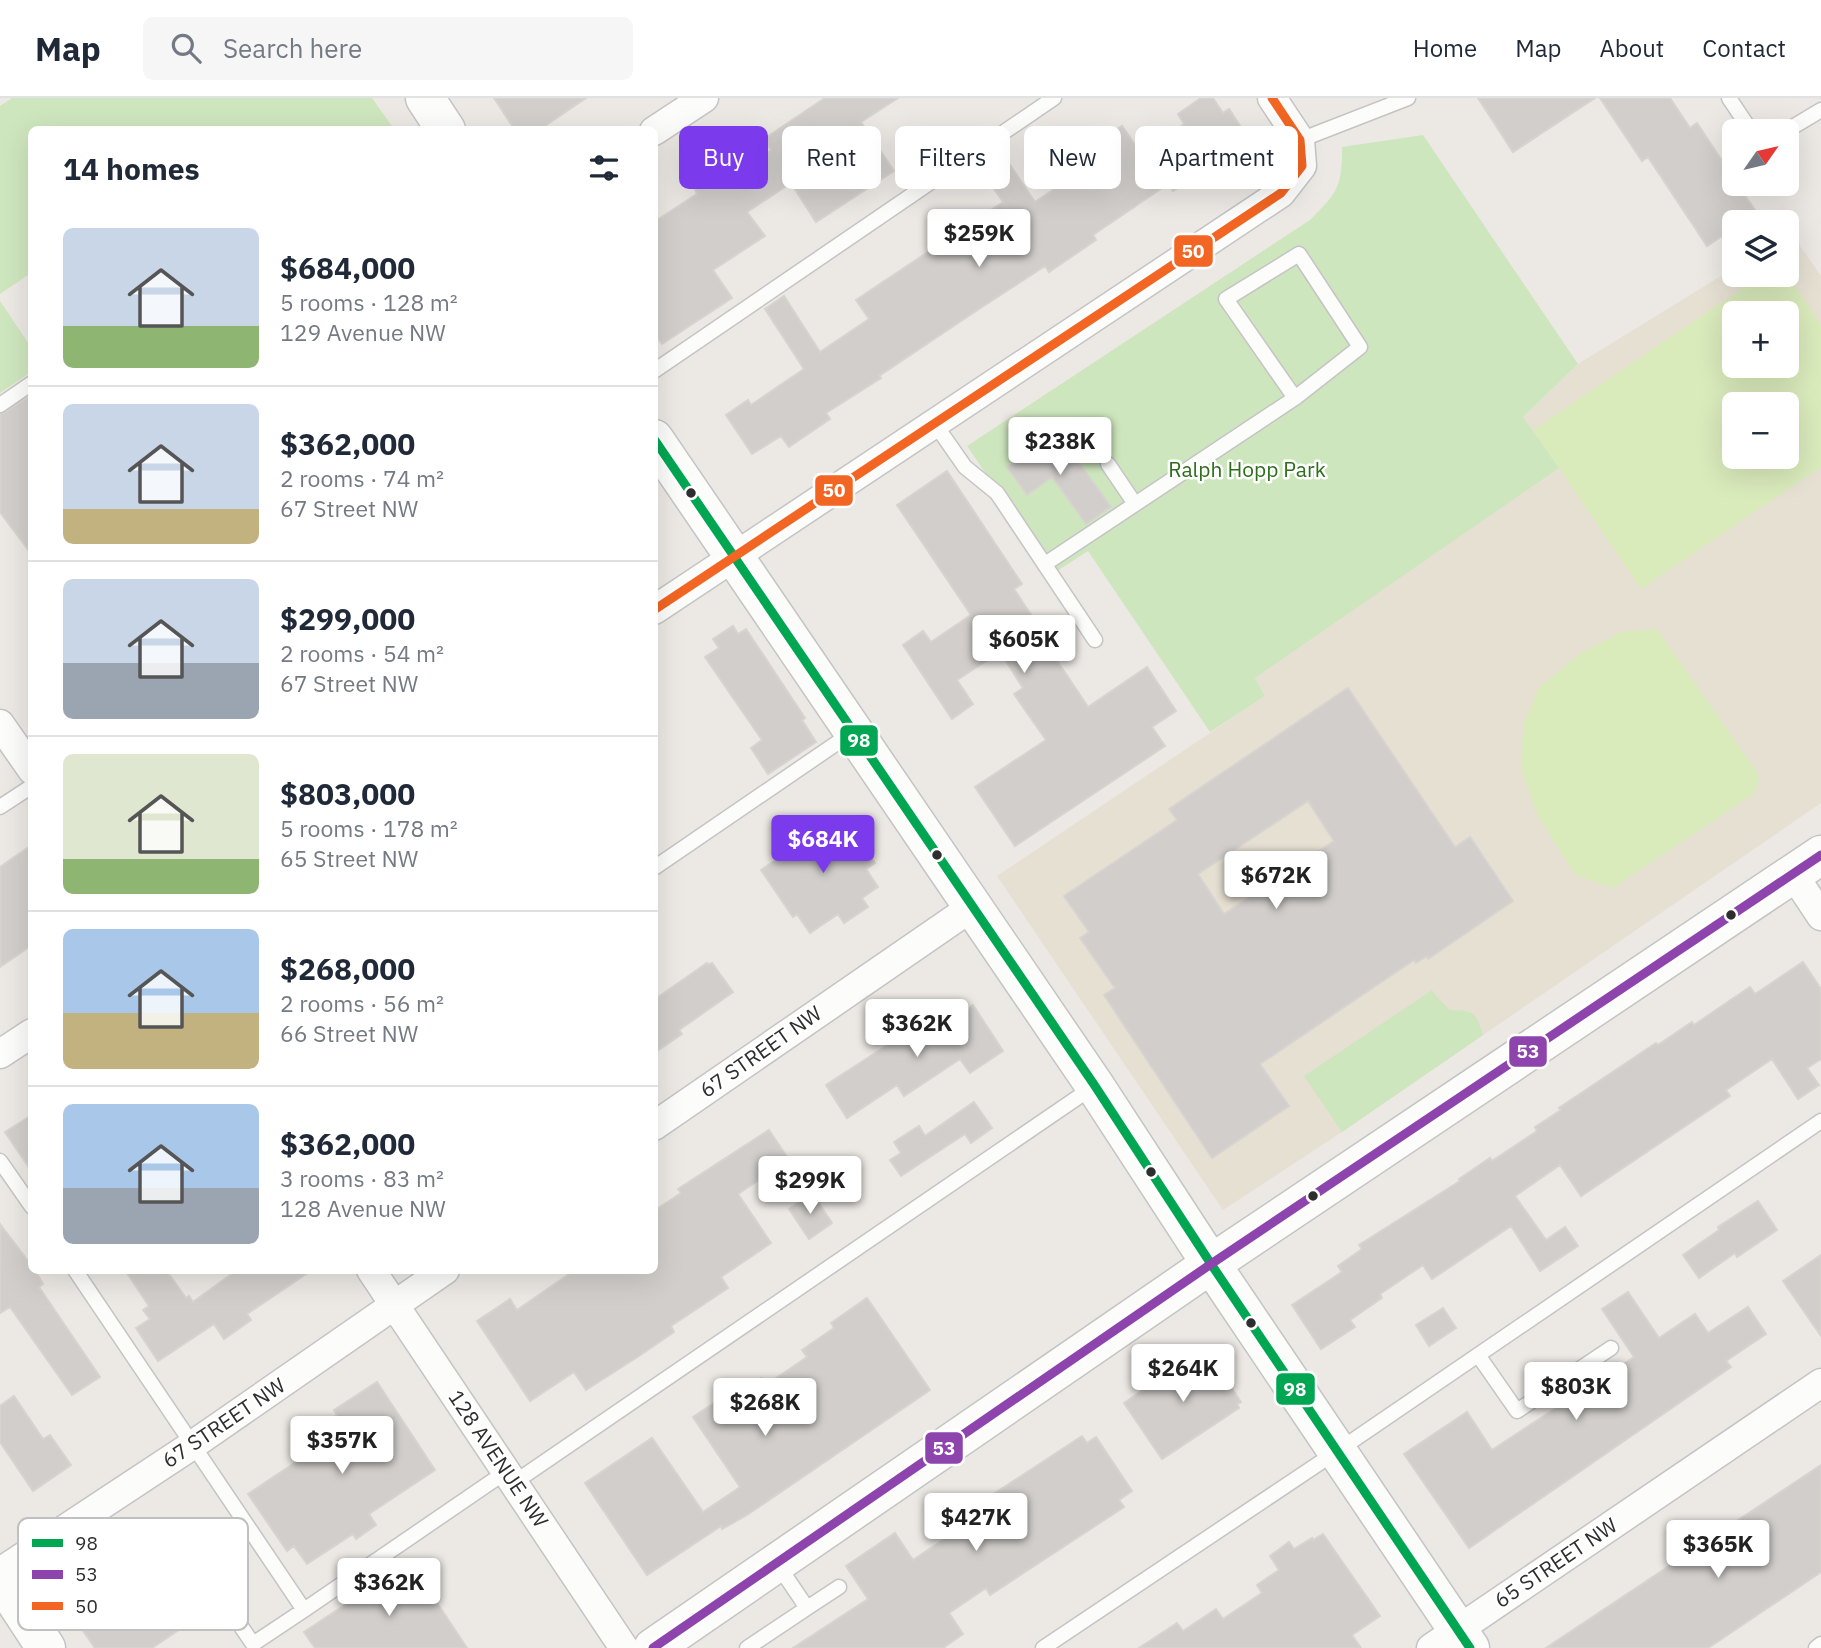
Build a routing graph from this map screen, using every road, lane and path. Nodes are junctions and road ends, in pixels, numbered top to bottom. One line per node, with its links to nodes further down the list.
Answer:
1 (425, 98): 10 (street)
2 (704, 98): 11 (street)
3 (1054, 98): 13 (lane)
4 (1272, 98): 12 (street)
5 (1408, 98): 12 (lane)
6 (1728, 98): 8 (lane)
7 (1821, 110): 9 (lane)
8 (1743, 119)
9 (1799, 123)
10 (443, 126)
11 (658, 128)
12 (1301, 153): 17 (street)
13 (658, 368)
14 (28, 386): 16 (lane)
15 (1295, 398): 15 (lane); 20 (lane)
16 (0, 405)
17 (935, 424): 21 (street); 22 (lane)
18 (658, 445): 21 (street)
19 (1108, 464): 20 (lane)
20 (1135, 504): 22 (lane)
21 (733, 556): 23 (street); 26 (street)
22 (1045, 564): 24 (lane)
23 (658, 607)
24 (1095, 640)
25 (0, 724): 27 (street)
26 (854, 732): 31 (lane); 32 (street)
27 (28, 764)
28 (28, 789): 29 (lane)
29 (0, 807)
30 (1807, 864): 33 (street); 41 (street)
31 (658, 865)
32 (972, 907): 36 (street); 38 (street, 67 STREET NW)
33 (1821, 916)
34 (28, 1036): 35 (street)
35 (0, 1054)
36 (1095, 1086): 41 (street); 51 (lane)
37 (1821, 1121): 47 (lane)
38 (658, 1123)
39 (0, 1161): 40 (lane)
40 (28, 1202)
41 (1211, 1264): 50 (street); 56 (street)
42 (78, 1274): 49 (lane)
43 (373, 1274): 45 (street, 128 AVENUE NW)
44 (439, 1274): 45 (street, 67 STREET NW)
45 (395, 1306): 49 (street, 67 STREET NW); 51 (street, 128 AVENUE NW)
46 (1611, 1348): 47 (lane)
47 (1478, 1355): 50 (lane)
48 (1821, 1383): 63 (street, 65 STREET NW)
49 (194, 1444): 52 (street, 67 STREET NW); 53 (lane)
50 (1336, 1452): 63 (street); 70 (lane)
51 (511, 1476): 60 (lane); 67 (street, 128 AVENUE NW)
52 (82, 1518)
53 (243, 1518)
54 (248, 1525): 60 (lane)
55 (18, 1560): 57 (street, 67 STREET NW)
56 (776, 1563): 59 (lane); 68 (street)
57 (0, 1572)
58 (839, 1587): 59 (lane)
59 (807, 1608): 69 (lane)
60 (304, 1610): 65 (lane)
61 (33, 1630): 66 (street)
62 (241, 1630): 65 (lane)
63 (1453, 1642)
64 (1821, 1644): 71 (lane)
65 (252, 1647)
66 (46, 1648)
67 (624, 1648)
68 (653, 1648)
69 (747, 1648)
70 (1043, 1648)
71 (1816, 1648)

